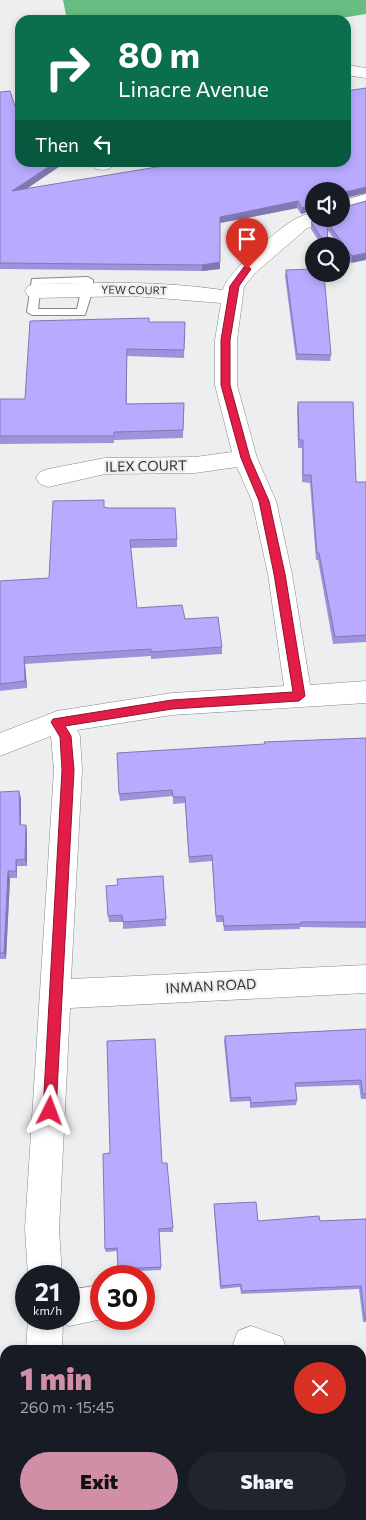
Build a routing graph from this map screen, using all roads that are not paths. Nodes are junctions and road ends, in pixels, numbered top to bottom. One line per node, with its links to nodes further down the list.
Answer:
1 (351, 71): 2 (street)
2 (366, 73)
3 (366, 200): 4 (street)
4 (350, 204)
5 (305, 222): 7 (street)
6 (35, 291): 7 (street, YEW COURT)
7 (233, 298): 8 (street)
8 (246, 458): 9 (street, ILEX COURT); 11 (street)
9 (48, 478)
10 (366, 692): 11 (street)
11 (299, 696): 12 (street)
12 (57, 722): 13 (street); 15 (street)
13 (0, 745)
14 (366, 979): 15 (street, INMAN ROAD)
15 (57, 994): 16 (street)
16 (44, 1265)
17 (45, 1330): 18 (street)
18 (44, 1345)

